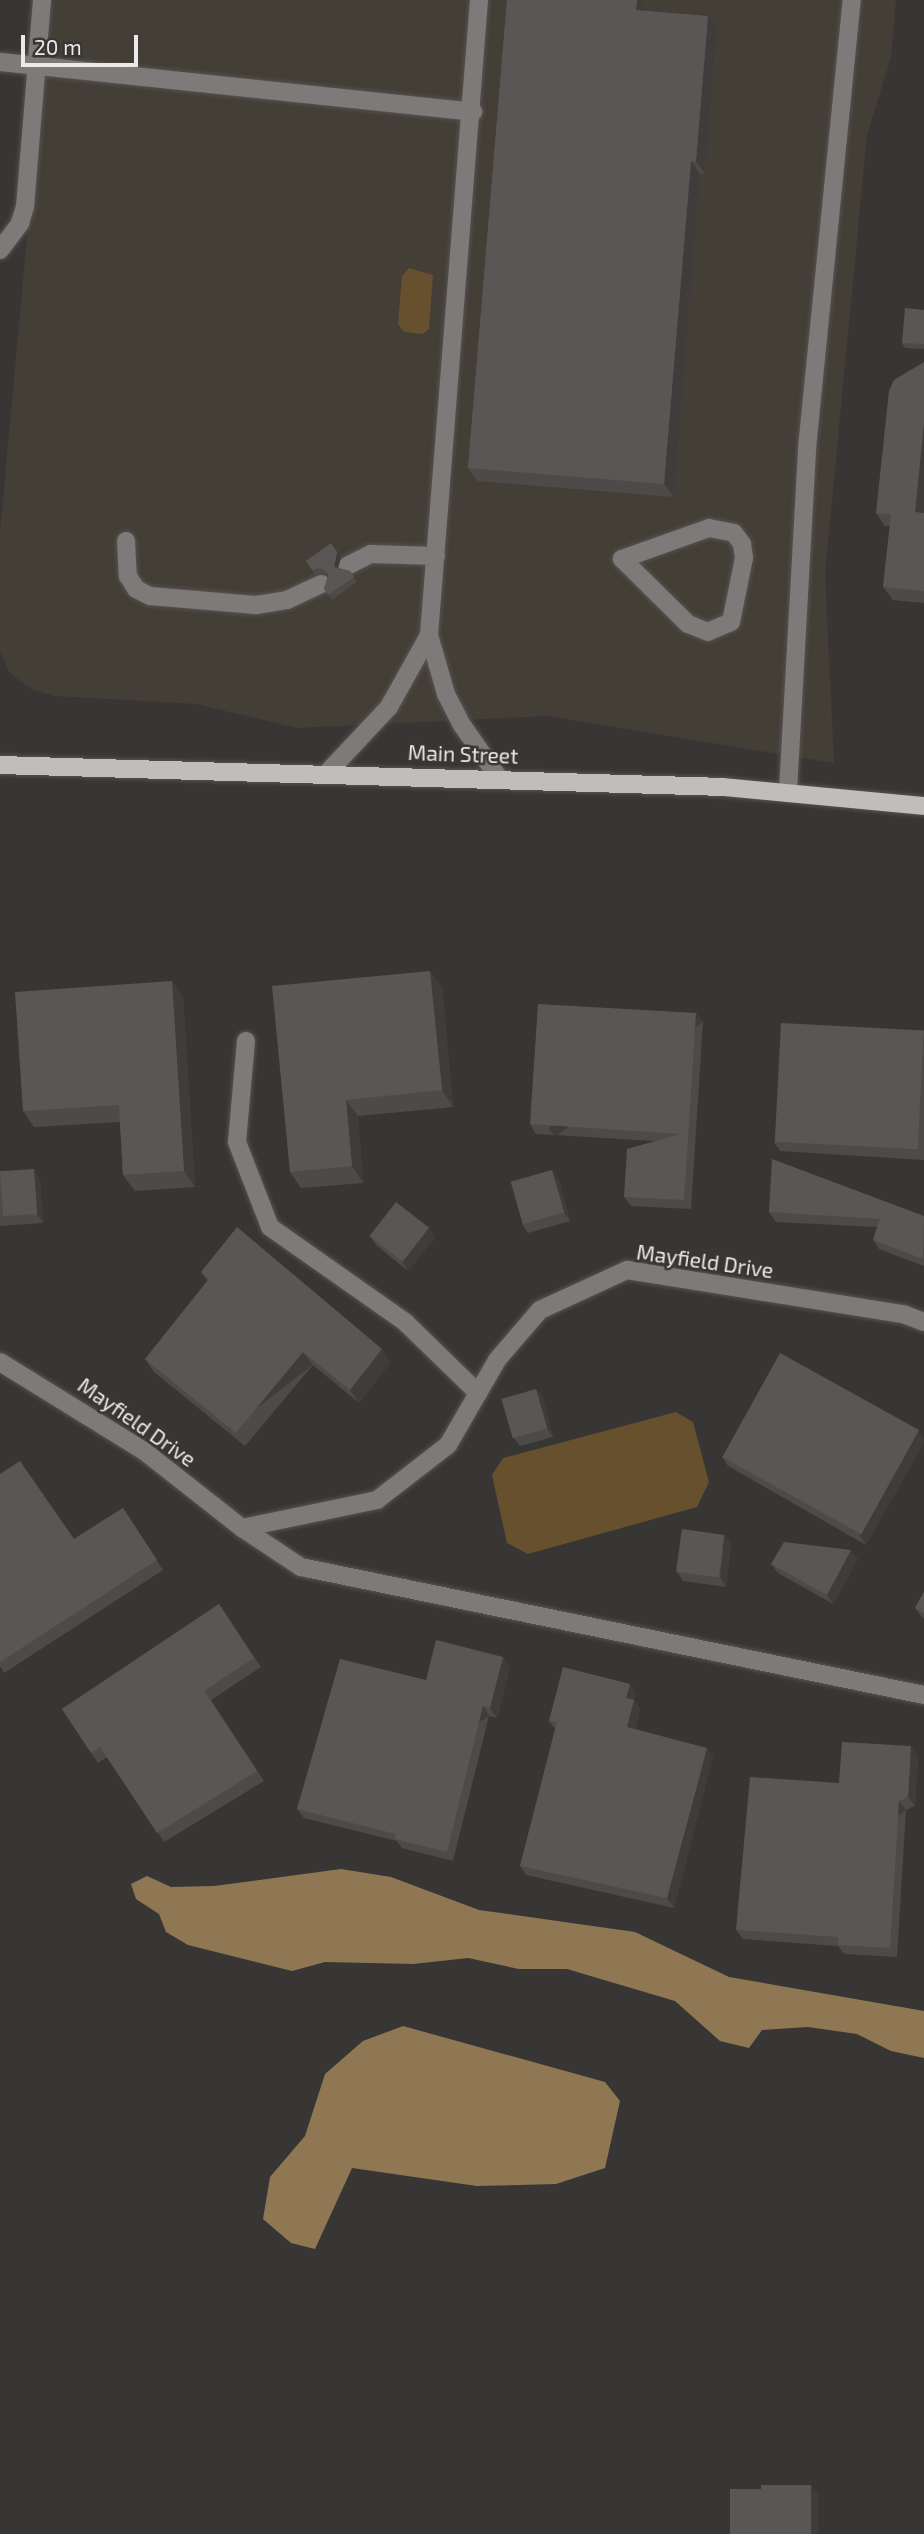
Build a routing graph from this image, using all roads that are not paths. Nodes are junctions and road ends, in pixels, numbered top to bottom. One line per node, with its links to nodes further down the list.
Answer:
1 (42, 0): 5 (street)
2 (479, 0): 6 (street)
3 (852, 0): 17 (street)
4 (0, 62): 5 (street)
5 (39, 66): 6 (street); 7 (street)
6 (473, 112): 9 (street)
7 (0, 250)
8 (127, 541): 12 (street)
9 (436, 556): 11 (street); 13 (street)
10 (622, 559): 10 (street)
11 (347, 566)
12 (322, 584)
13 (429, 635): 15 (street); 16 (street)
14 (0, 765): 15 (main road, Main Street)
15 (328, 772): 16 (main road, Main Street)
16 (499, 778): 17 (main road, Main Street)
17 (789, 791): 18 (main road, Main Street)
18 (924, 806)
19 (246, 1041): 22 (street)
20 (924, 1322): 22 (street, Mayfield Drive)
21 (0, 1362): 23 (street, Mayfield Drive)
22 (478, 1393): 23 (street, Mayfield Drive)
23 (243, 1528): 24 (street, Mayfield Drive)
24 (924, 1695)

